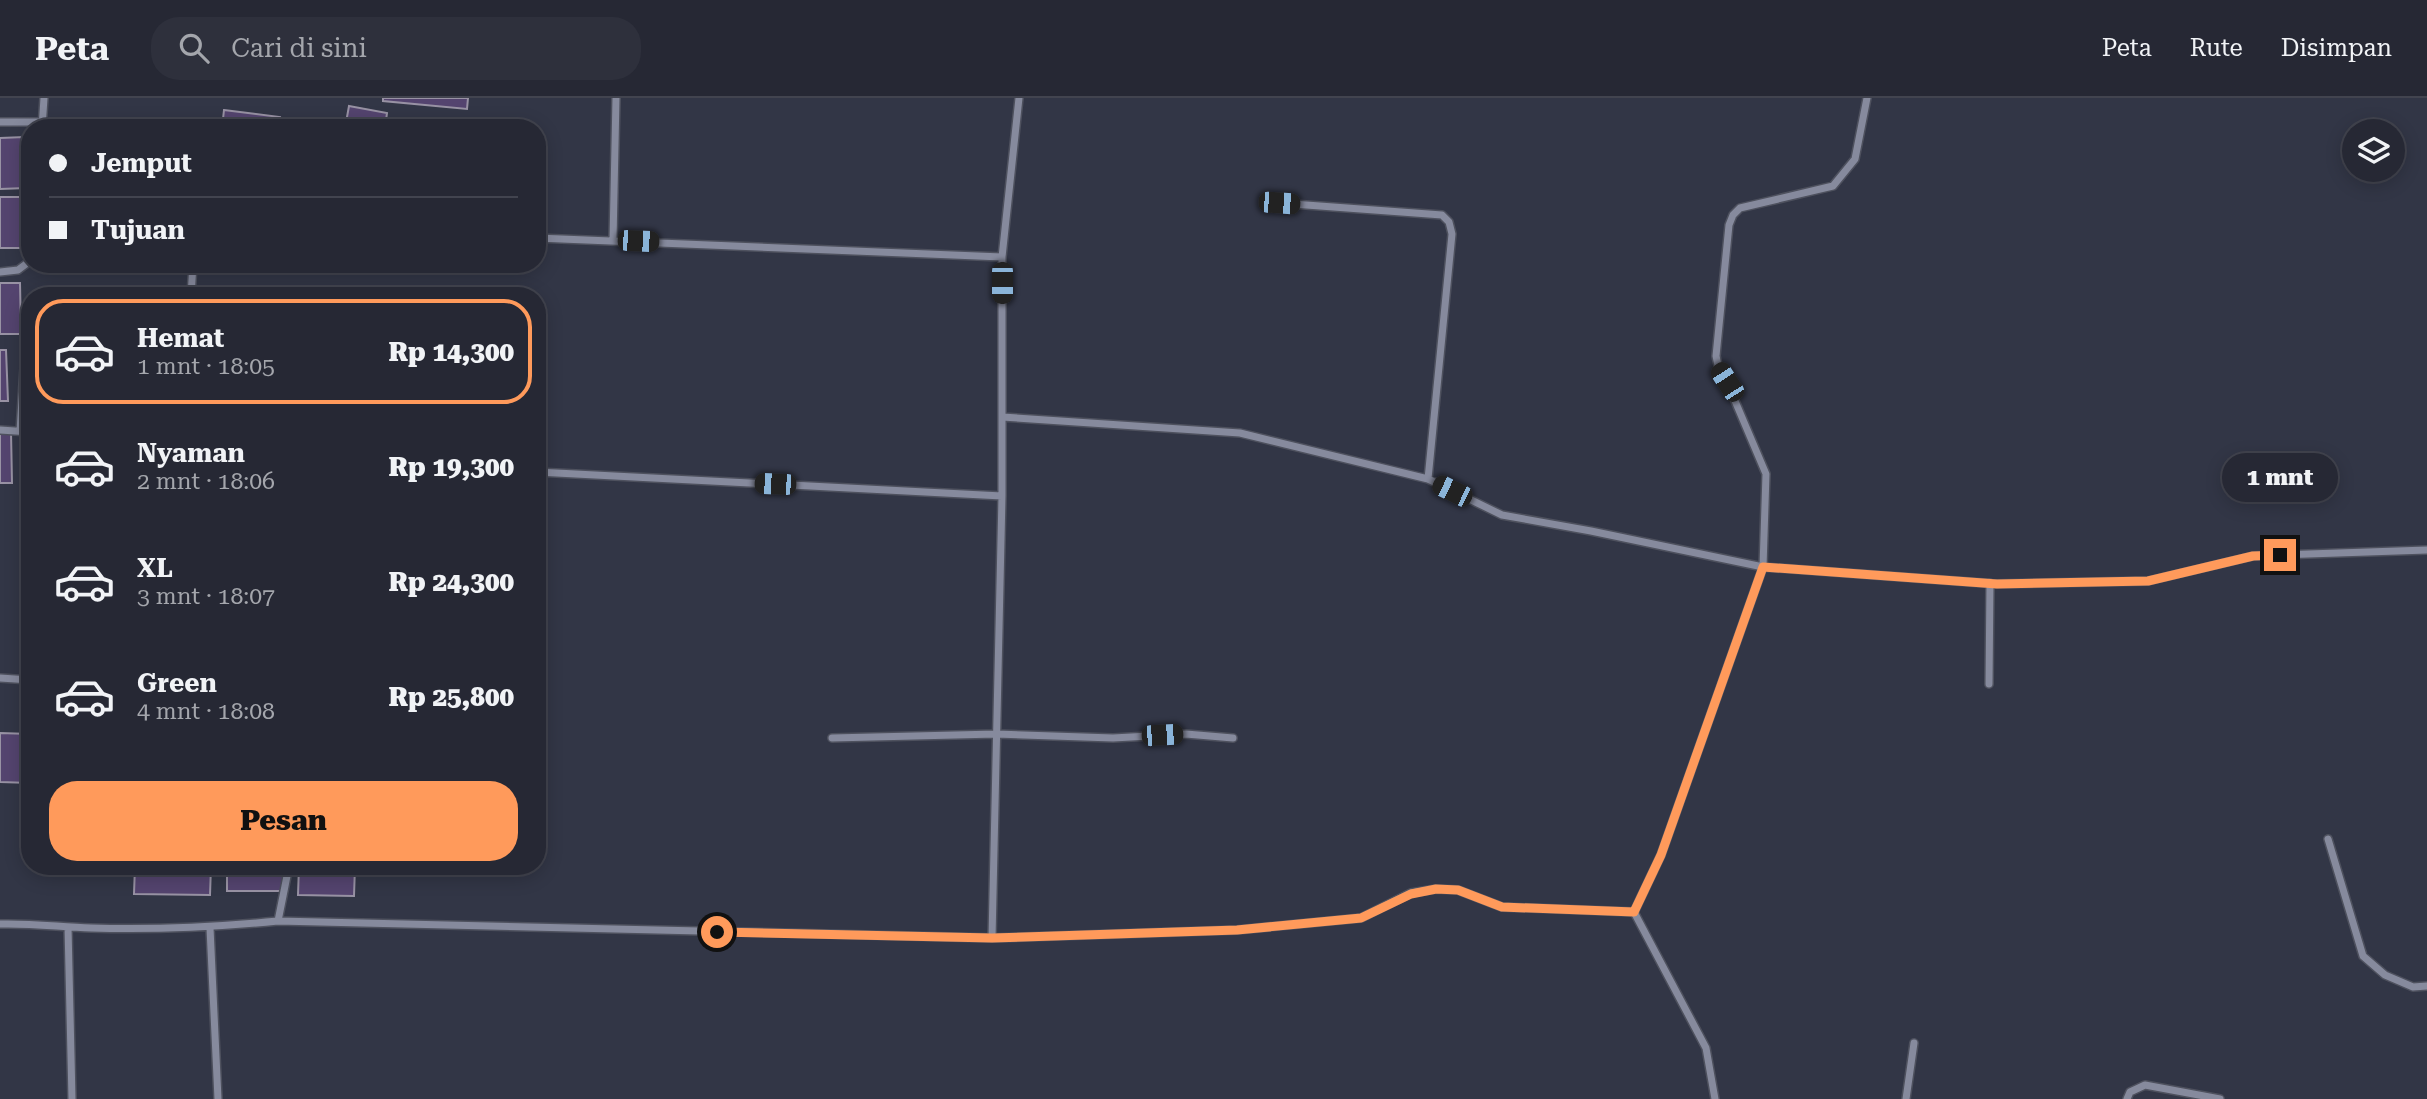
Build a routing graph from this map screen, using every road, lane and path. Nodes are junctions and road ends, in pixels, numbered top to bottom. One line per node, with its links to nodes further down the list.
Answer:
1 (44, 98): 5 (street)
2 (615, 98): 10 (street)
3 (1019, 98): 11 (street)
4 (1867, 98): 22 (street)
5 (42, 119)
6 (0, 122): 7 (street)
7 (21, 124)
8 (1279, 203): 19 (street)
9 (546, 238): 10 (street)
10 (613, 240): 11 (street)
11 (1002, 257): 15 (street)
12 (21, 268): 13 (street)
13 (0, 272)
14 (21, 415): 17 (street)
15 (1002, 417): 19 (street); 20 (street)
16 (0, 430): 17 (street)
17 (20, 431)
18 (546, 472): 20 (street)
19 (1428, 479): 22 (street)
20 (1002, 496): 27 (street)
21 (2427, 550): 23 (street)
22 (1763, 567): 23 (street); 32 (street)
23 (1990, 583): 26 (street)
24 (0, 678): 25 (street)
25 (21, 679)
26 (1989, 684)
27 (996, 734): 28 (street); 29 (street); 37 (street)
28 (832, 738)
29 (1233, 738)
30 (2328, 839): 38 (street)
31 (287, 875): 33 (street)
32 (1634, 912): 37 (street); 42 (street)
33 (278, 921): 36 (street); 37 (street)
34 (0, 924): 35 (street)
35 (68, 927): 36 (street); 40 (street)
36 (210, 928): 41 (street)
37 (992, 938)
38 (2427, 986)
39 (1914, 1043): 43 (street)
40 (72, 1099)
41 (218, 1099)
42 (1715, 1099)
43 (1906, 1099)
44 (2127, 1099): 45 (street)
45 (2220, 1099)

